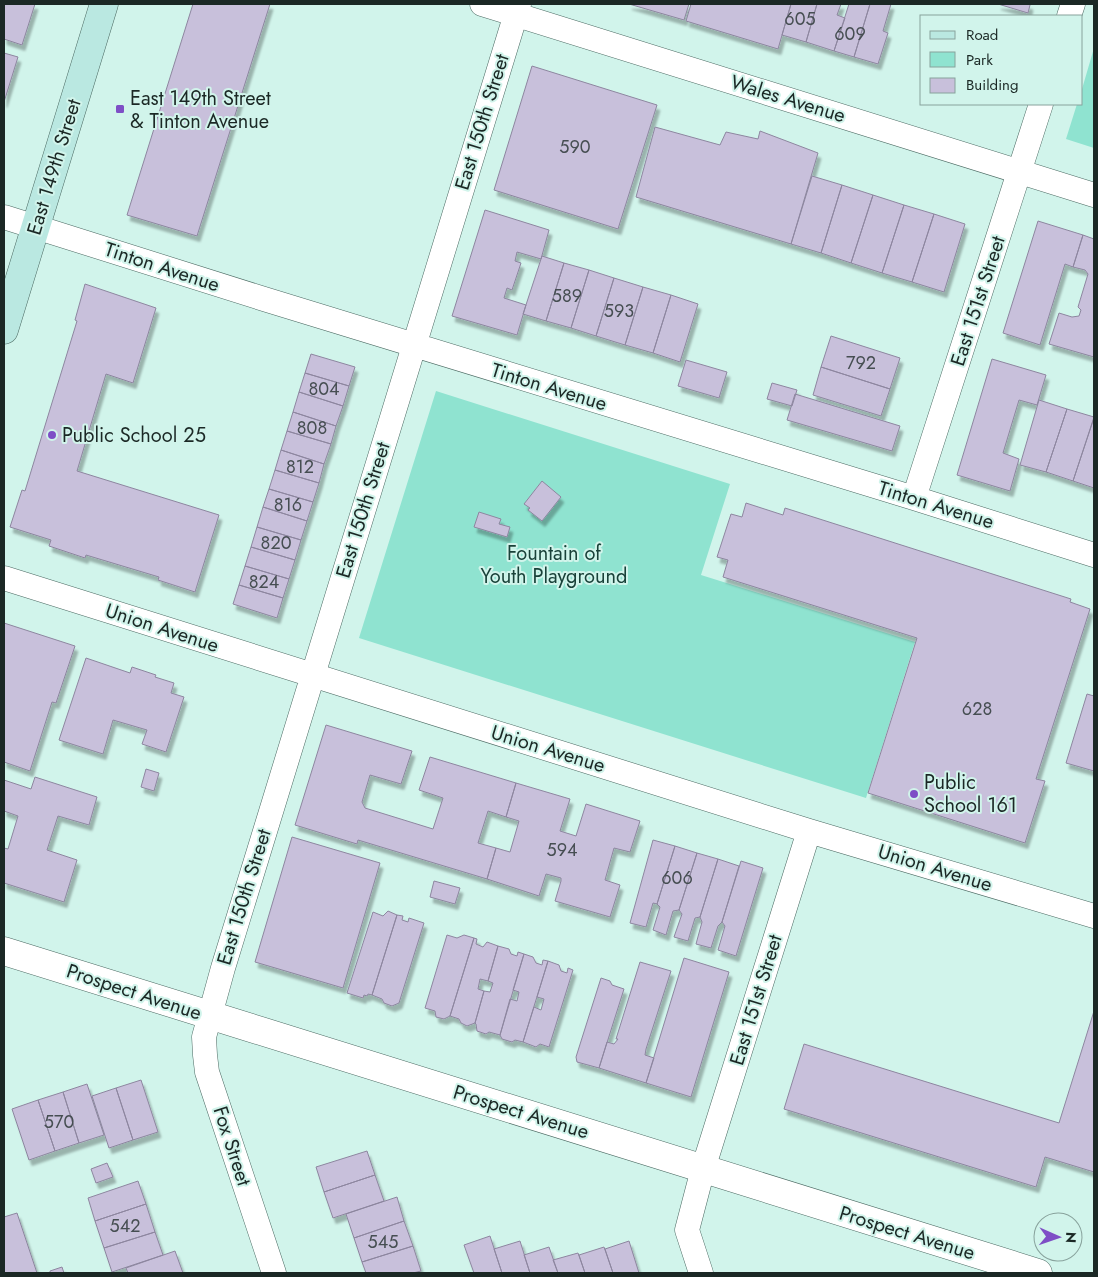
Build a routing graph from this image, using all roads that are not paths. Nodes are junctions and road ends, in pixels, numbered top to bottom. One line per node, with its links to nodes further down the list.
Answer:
1 (104, 4): 8 (main road, East 149th Street)
2 (482, 4): 3 (street, Wales Avenue)
3 (517, 9): 5 (street, Wales Avenue); 10 (street, East 150th Street)
4 (1041, 105): 5 (street, East 151st Street)
5 (1019, 172): 6 (street, Wales Avenue); 11 (street, East 151st Street)
6 (1094, 195)
7 (4, 217): 8 (street, Tinton Avenue)
8 (36, 226): 9 (main road, East 149th Street); 10 (street, Tinton Avenue)
9 (4, 330)
10 (414, 346): 11 (street, Tinton Avenue); 14 (street, East 150th Street)
11 (914, 498): 12 (street, Tinton Avenue)
12 (1094, 555)
13 (4, 578): 14 (street, Union Avenue)
14 (312, 676): 15 (street, Union Avenue); 18 (street, East 150th Street)
15 (809, 831): 16 (street, Union Avenue); 19 (street, East 151st Street)
16 (1094, 916)
17 (4, 951): 18 (street, Prospect Avenue)
18 (209, 1016): 19 (street, Prospect Avenue); 20 (street, Fox Street)
19 (703, 1169): 21 (street, East 151st Street); 22 (street, Prospect Avenue)
20 (274, 1273)
21 (701, 1273)
22 (1038, 1273)

